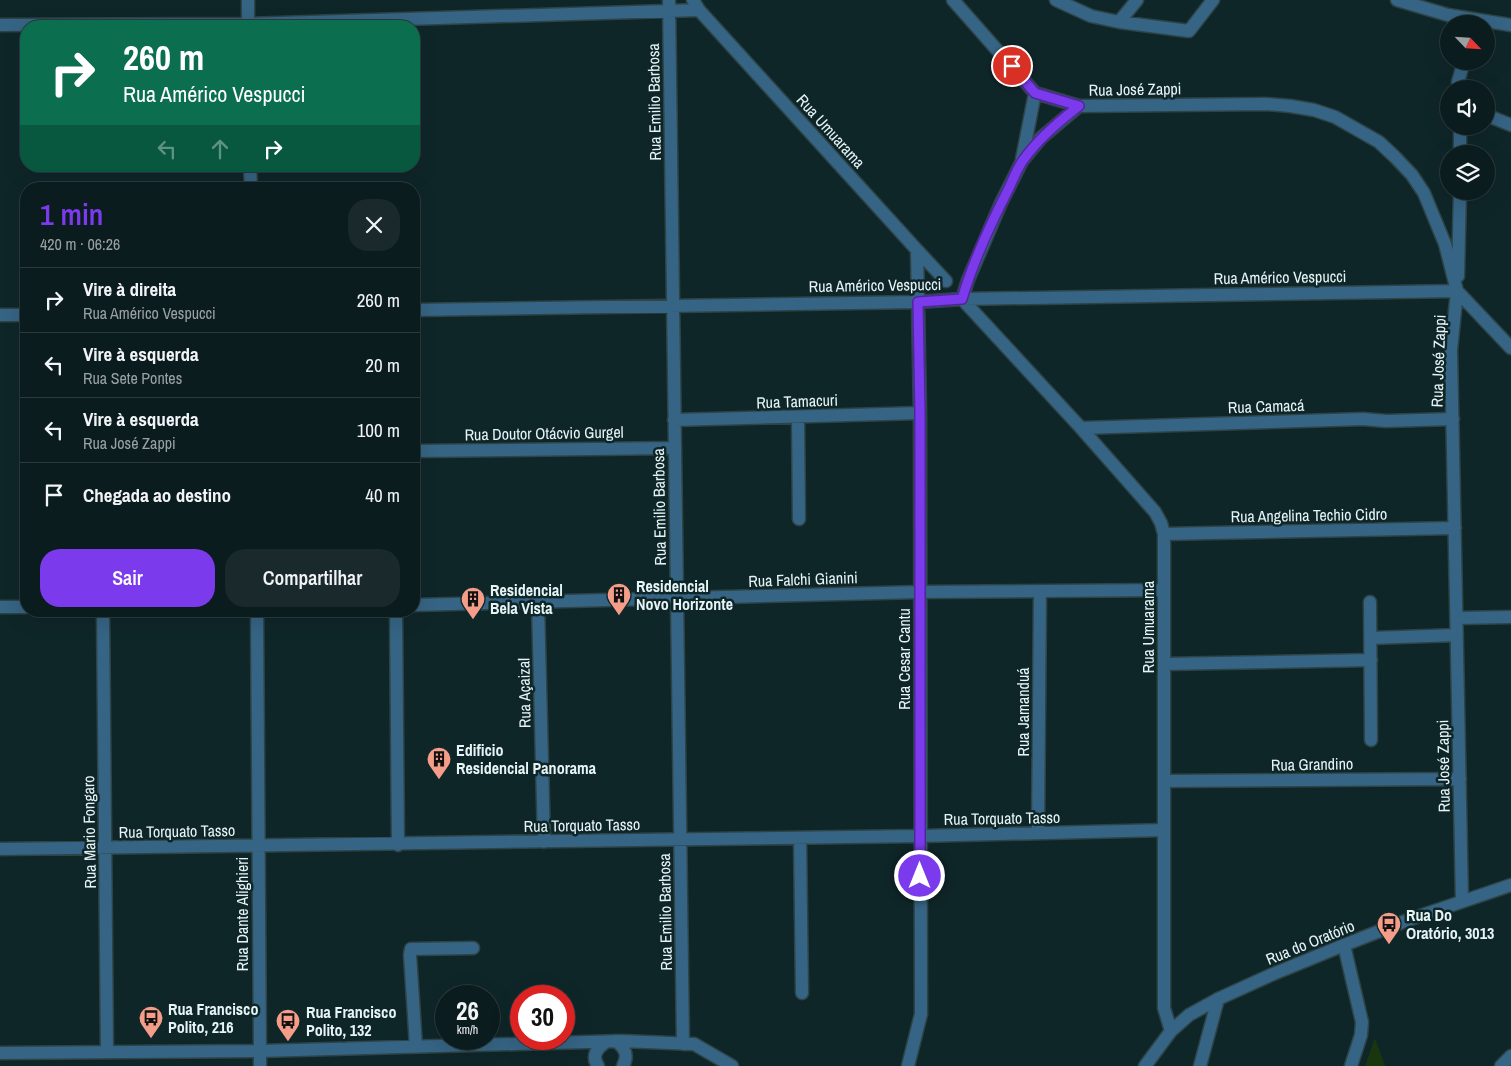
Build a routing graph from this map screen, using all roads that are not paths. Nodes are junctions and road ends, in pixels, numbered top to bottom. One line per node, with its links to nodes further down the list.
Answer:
1 (248, 0): 10 (street)
2 (953, 0): 17 (street)
3 (1056, 0): 12 (street)
4 (1137, 0): 12 (street)
5 (1213, 0): 12 (street)
6 (1397, 0): 9 (street)
7 (669, 5): 8 (street); 11 (street); 28 (street, Rua Emilio Barbosa)
8 (696, 5): 23 (street, Rua Umuarama)
9 (1448, 15)
10 (248, 20)
11 (353, 20)
12 (1119, 22)
13 (0, 24): 14 (street)
14 (20, 24)
15 (1495, 24): 16 (street)
16 (1510, 25)
17 (1035, 93): 18 (street, Rua José Zappi); 21 (street)
18 (1079, 106): 21 (street); 25 (street, Rua José Zappi)
19 (1495, 119): 20 (street)
20 (1511, 125)
21 (1022, 161): 26 (street)
22 (1460, 200): 25 (street)
23 (917, 250): 24 (street, Rua Umuarama); 27 (street, Rua Cesar Cantu)
24 (946, 281)
25 (1458, 291): 26 (street, Rua Américo Vespucci); 32 (street); 35 (street, Rua José Zappi)
26 (962, 299): 27 (street, Rua Américo Vespucci); 37 (street, Rua Umuarama)
27 (918, 302): 28 (street, Rua Américo Vespucci); 33 (street, Rua Cesar Cantu)
28 (672, 305): 29 (street, Rua Américo Vespucci); 36 (street, Rua Emilio Barbosa)
29 (420, 310)
30 (0, 315): 31 (street)
31 (20, 315)
32 (1511, 348)
33 (920, 414): 34 (street, Rua Tamacuri); 45 (street, Rua Cesar Cantu)
34 (798, 417): 36 (street, Rua Tamacuri); 40 (street)
35 (1452, 419): 37 (street, Rua Camacá); 41 (street, Rua José Zappi)
36 (674, 420): 38 (street, Rua Emilio Barbosa)
37 (1081, 428): 42 (street, Rua Umuarama)
38 (674, 448): 39 (street, Rua Doutor Otácvio Gurgel); 46 (street, Rua Emilio Barbosa)
39 (420, 451)
40 (800, 519)
41 (1455, 528): 42 (street, Rua Angelina Techio Cidro); 56 (street, Rua José Zappi)
42 (1164, 534): 44 (street, Rua Umuarama)
43 (1040, 590): 44 (street, Rua Falchi Gianini); 45 (street, Rua Falchi Gianini); 65 (street, Rua Jamanduá)
44 (1164, 590): 60 (street, Rua Umuarama)
45 (920, 592): 46 (street, Rua Falchi Gianini); 66 (street, Rua Cesar Cantu)
46 (676, 599): 47 (street, Rua Falchi Gianini); 68 (street, Rua Emilio Barbosa)
47 (538, 602): 49 (street, Rua Falchi Gianini); 69 (street, Rua Açaizal)
48 (1370, 602): 58 (street)
49 (420, 604)
50 (0, 607): 51 (street)
51 (20, 607)
52 (103, 617): 72 (street, Rua Mario Fongaro)
53 (257, 617): 71 (street, Rua Dante Alighieri)
54 (396, 617): 70 (street)
55 (1511, 617): 56 (street)
56 (1457, 618): 57 (street, Rua José Zappi)
57 (1457, 635): 58 (street); 62 (street, Rua José Zappi)
58 (1370, 638): 59 (street)
59 (1371, 660): 60 (street); 61 (street)
60 (1164, 664): 63 (street, Rua Umuarama)
61 (1371, 740)
62 (1460, 779): 63 (street, Rua Grandino); 75 (street, Rua José Zappi)
63 (1164, 781): 64 (street, Rua Umuarama)
64 (1164, 830): 65 (street, Rua Torquato Tasso); 80 (street, Rua Umuarama)
65 (1038, 834): 66 (street, Rua Torquato Tasso)
66 (920, 836): 67 (street, Rua Torquato Tasso); 92 (street, Rua Cesar Cantu)
67 (800, 838): 68 (street, Rua Torquato Tasso); 78 (street)
68 (680, 839): 69 (street, Rua Torquato Tasso); 82 (street, Rua Emilio Barbosa)
69 (544, 842): 70 (street, Rua Torquato Tasso)
70 (398, 844): 71 (street, Rua Torquato Tasso)
71 (258, 846): 72 (street, Rua Torquato Tasso); 84 (street, Rua Dante Alighieri)
72 (106, 848): 73 (street, Rua Torquato Tasso); 85 (street, Rua Mario Fongaro)
73 (0, 849)
74 (1511, 885): 75 (street, Rua do Oratório)
75 (1462, 901): 76 (street, Rua do Oratório)
76 (1344, 945): 79 (street, Rua do Oratório); 95 (street)
77 (473, 948): 83 (street)
78 (802, 993)
79 (1218, 999): 80 (street, Rua do Oratório); 94 (street)
80 (1171, 1031): 93 (street, Rua do Oratório)
81 (611, 1042): 82 (street); 83 (street); 88 (street); 89 (street)
82 (683, 1044): 91 (street)
83 (416, 1046): 84 (street)
84 (260, 1051): 85 (street); 90 (street, Rua Dante Alighieri)
85 (107, 1052): 86 (street)
86 (0, 1054)
87 (1511, 1056): 96 (street)
88 (595, 1065)
89 (624, 1065)
90 (260, 1066)
91 (732, 1066)
92 (908, 1066)
93 (1145, 1066)
94 (1200, 1066)
95 (1351, 1066)
96 (1501, 1066)

